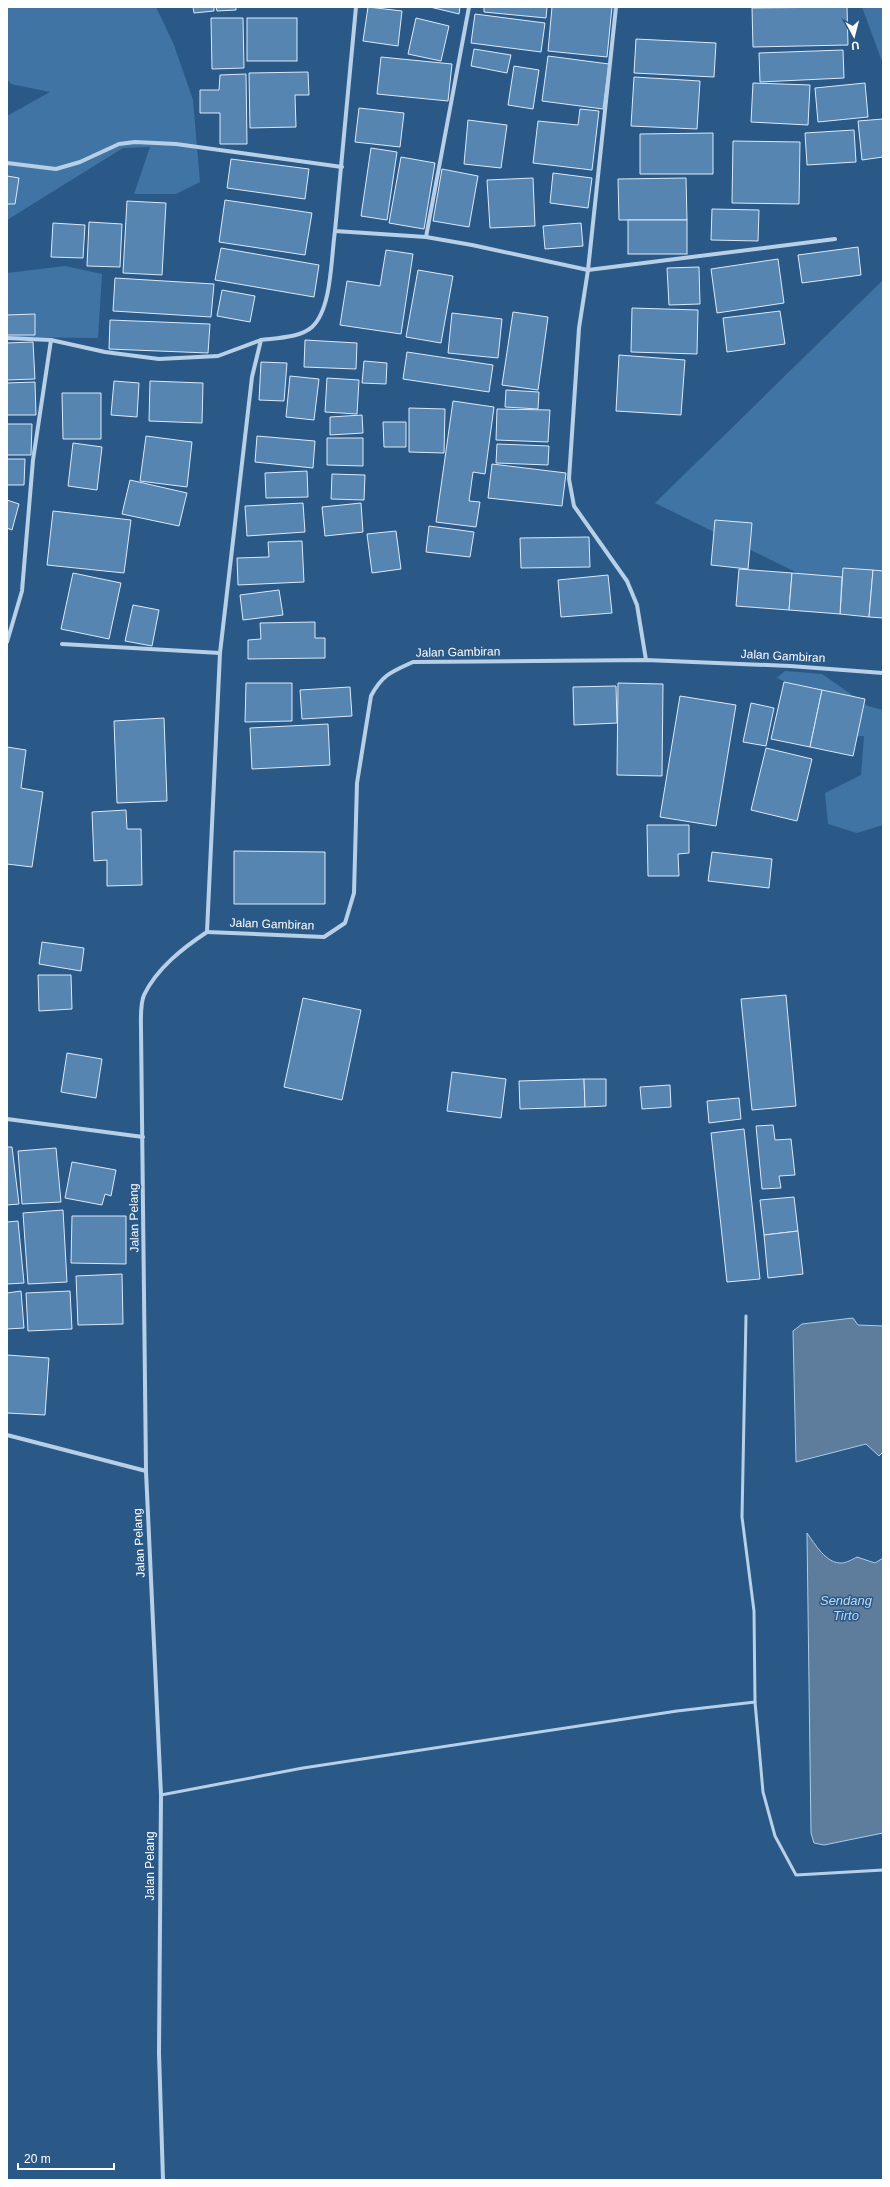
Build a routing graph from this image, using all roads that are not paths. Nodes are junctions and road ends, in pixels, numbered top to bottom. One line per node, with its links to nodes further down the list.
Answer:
1 (356, 7): 5 (street)
2 (468, 7): 7 (street)
3 (616, 7): 9 (street)
4 (7, 163): 5 (street)
5 (342, 166): 6 (street)
6 (335, 231): 7 (street); 12 (street)
7 (426, 237): 9 (street)
8 (835, 239): 9 (street)
9 (588, 270): 16 (street)
10 (7, 338): 11 (street)
11 (51, 340): 12 (street); 13 (street)
12 (261, 340): 15 (street)
13 (7, 642)
14 (62, 644): 15 (street)
15 (220, 653): 18 (street)
16 (646, 660): 17 (street, Jalan Gambiran); 18 (street, Jalan Gambiran)
17 (883, 673)
18 (207, 932): 20 (street, Jalan Pelang)
19 (7, 1119): 20 (street)
20 (143, 1137): 23 (street, Jalan Pelang)
21 (746, 1316): 24 (lane)
22 (7, 1435): 23 (street)
23 (146, 1470): 25 (street, Jalan Pelang)
24 (755, 1702): 25 (lane); 26 (lane)
25 (162, 1795): 27 (street, Jalan Pelang)
26 (883, 1870)
27 (163, 2180)

